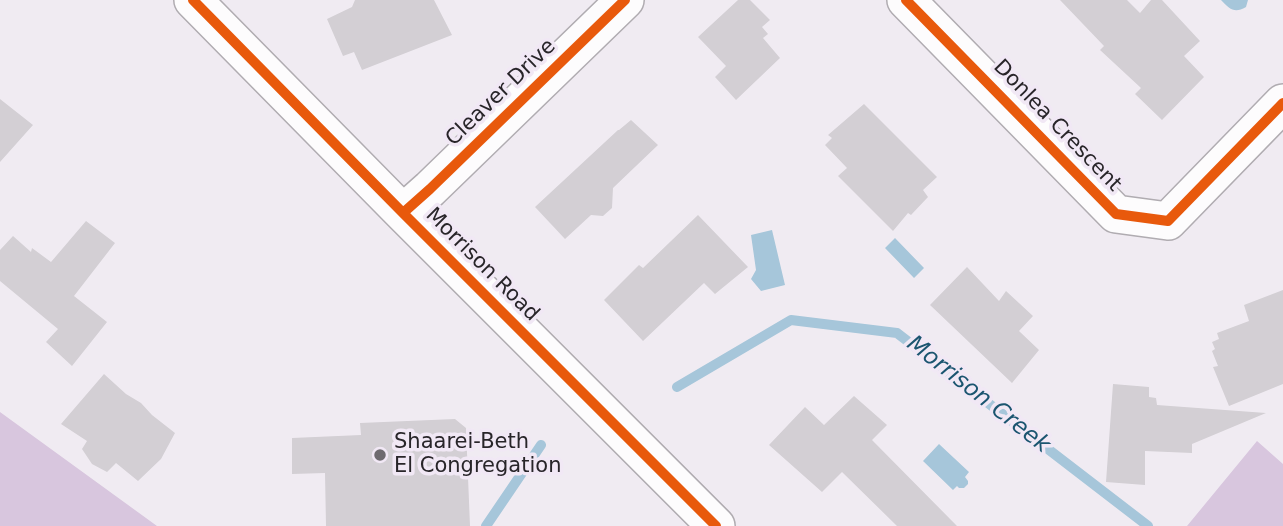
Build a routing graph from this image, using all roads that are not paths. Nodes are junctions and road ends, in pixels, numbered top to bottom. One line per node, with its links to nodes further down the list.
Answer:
1 (193, 0): 5 (street, Morrison Road)
2 (625, 0): 5 (street, Cleaver Drive)
3 (906, 0): 4 (street, Donlea Crescent)
4 (1283, 103)
5 (402, 213): 6 (street, Morrison Road)
6 (716, 526)

